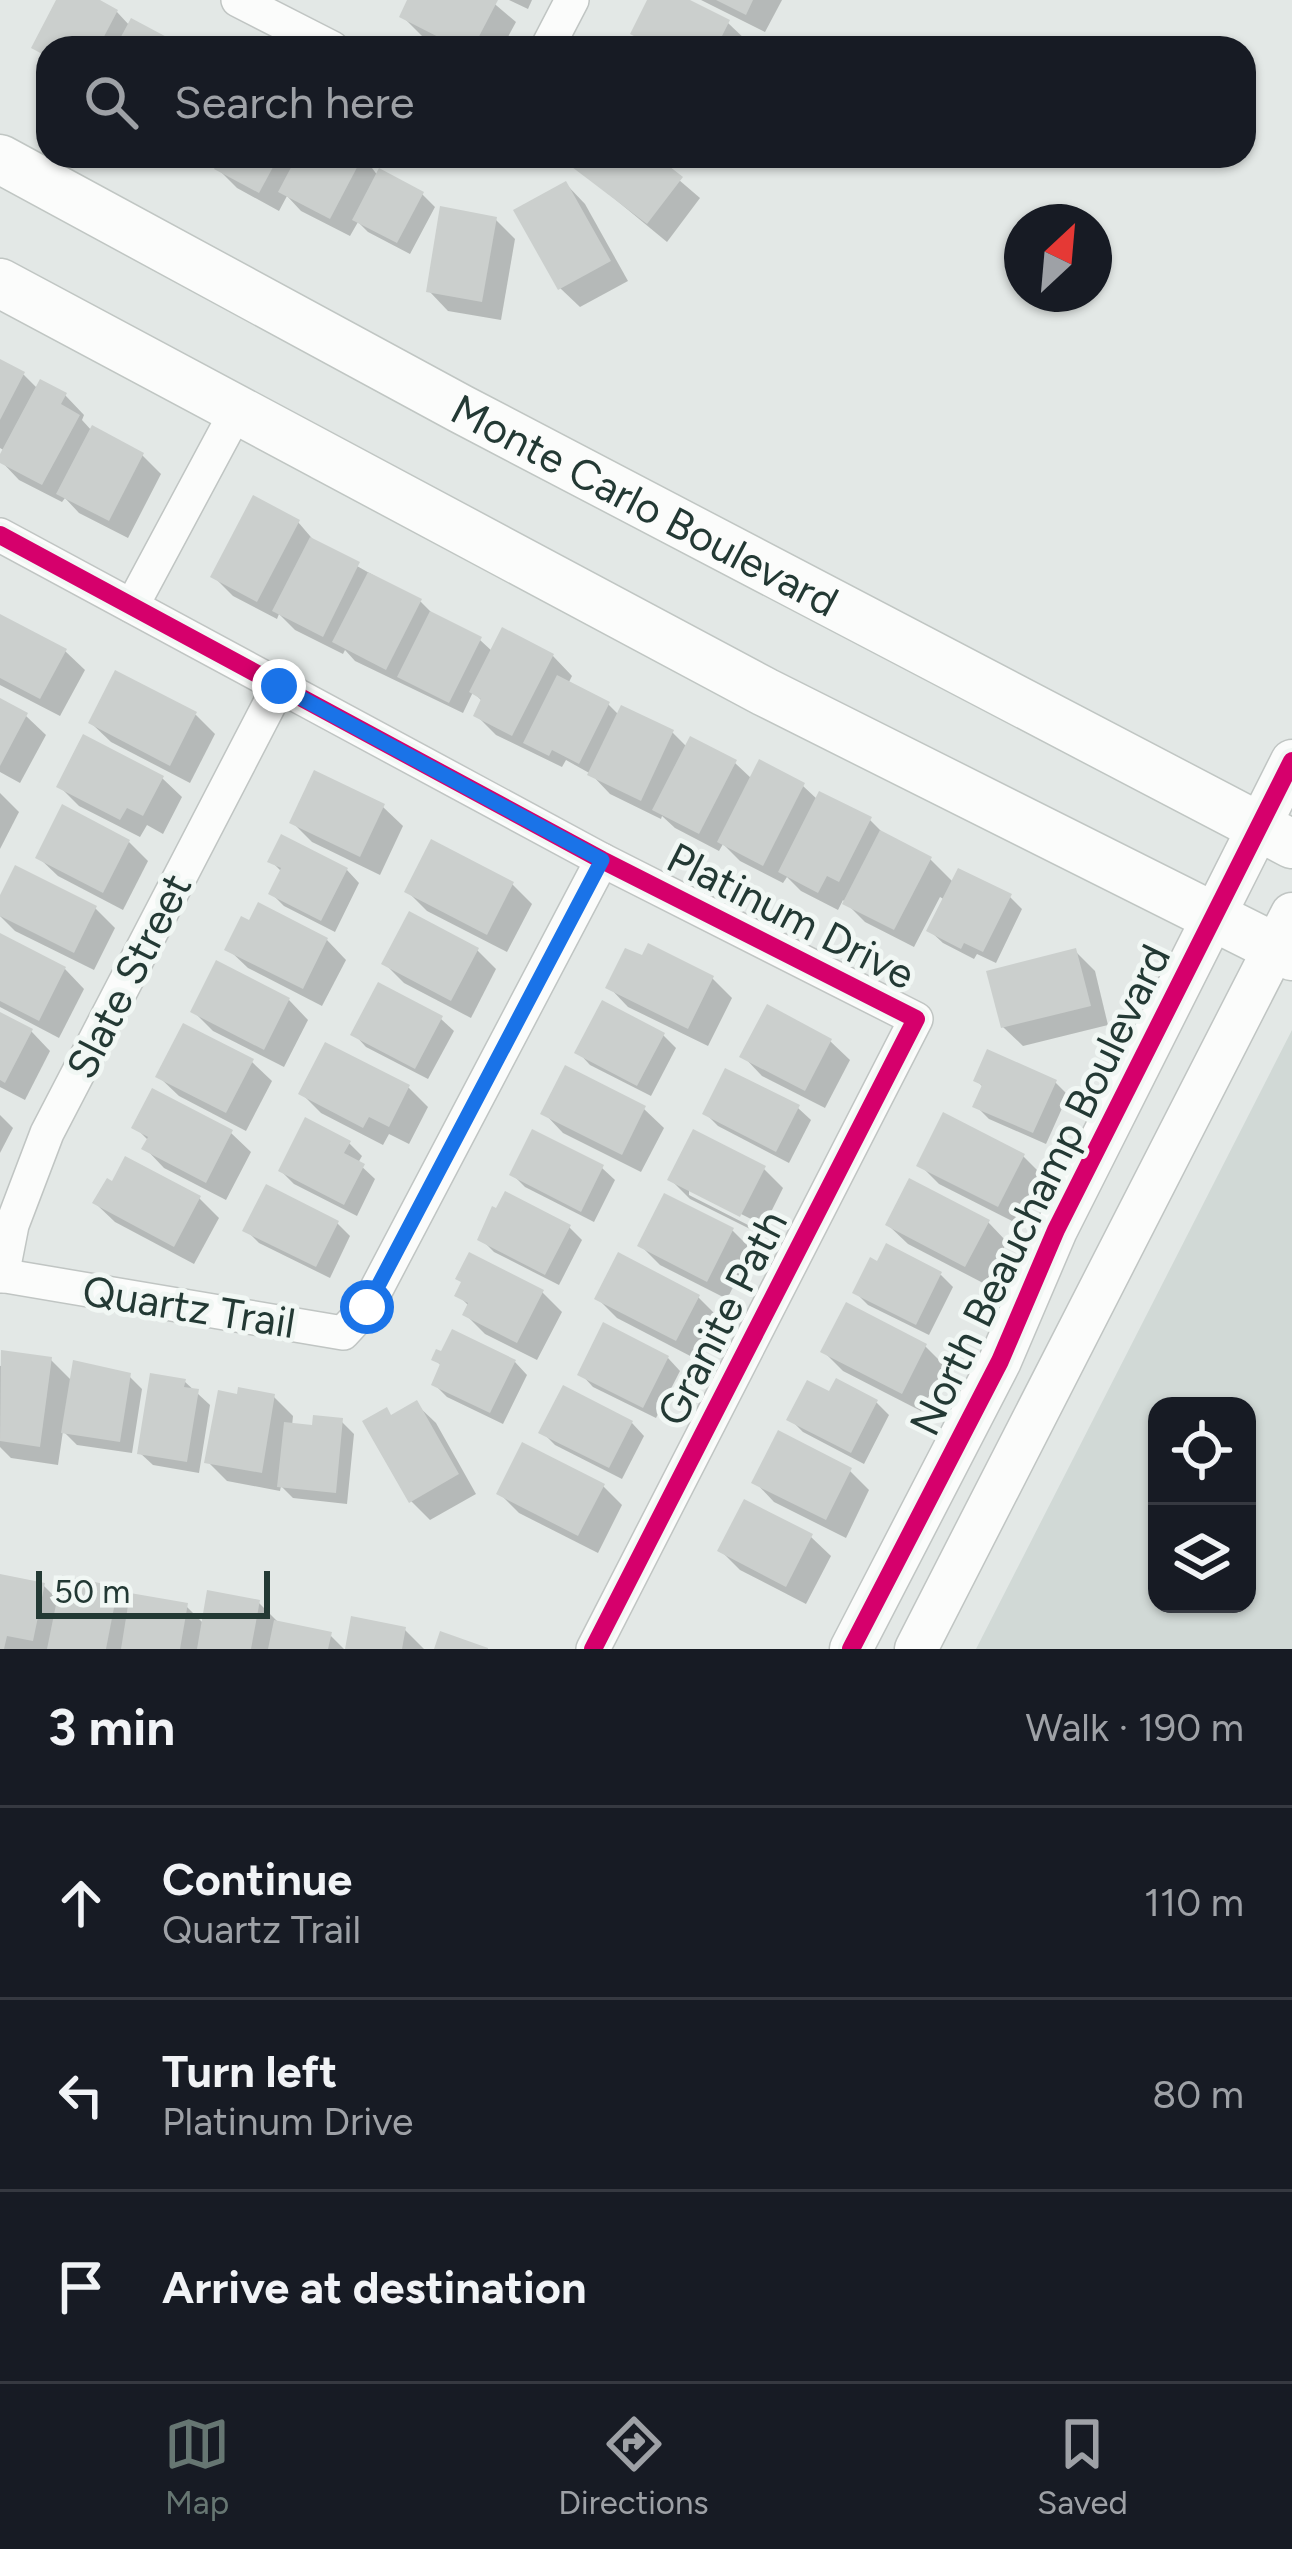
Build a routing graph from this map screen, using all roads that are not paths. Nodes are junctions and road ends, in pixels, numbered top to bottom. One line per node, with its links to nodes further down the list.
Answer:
1 (238, 0): 3 (street)
2 (572, 0): 4 (street)
3 (308, 36)
4 (553, 36)
5 (0, 159): 12 (main road, Monte Carlo Boulevard)
6 (0, 283): 7 (main road)
7 (236, 412): 9 (street); 14 (main road)
8 (0, 536): 9 (street, Platinum Drive)
9 (132, 606): 10 (street, Platinum Drive)
10 (279, 686): 13 (street, Platinum Drive); 17 (street, Slate Street)
11 (1292, 761): 12 (street, North Beauchamp Boulevard)
12 (1276, 835): 14 (street, North Beauchamp Boulevard)
13 (602, 860): 16 (street, Platinum Drive); 17 (street, Quartz Trail)
14 (1214, 916): 15 (main road); 19 (street, North Beauchamp Boulevard)
15 (1286, 939): 20 (street)
16 (916, 1019): 18 (street, Granite Path)
17 (1, 1276)
18 (593, 1649)
19 (851, 1649)
20 (916, 1649)

